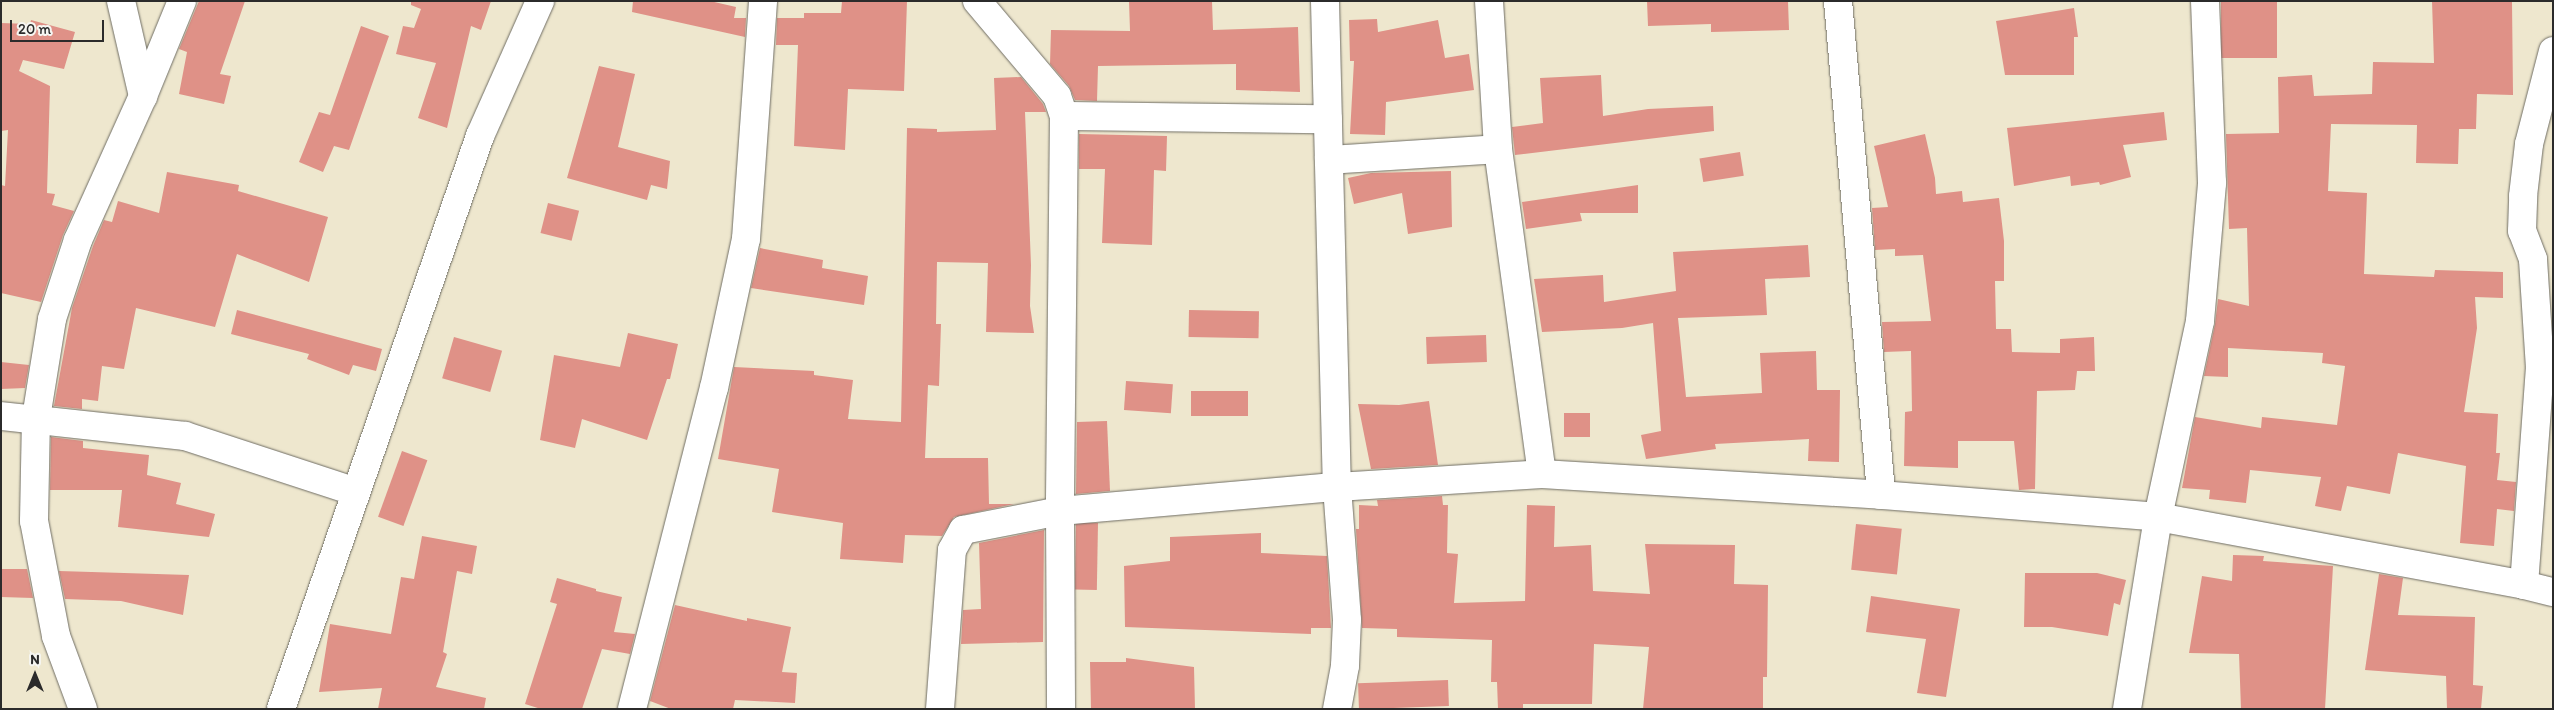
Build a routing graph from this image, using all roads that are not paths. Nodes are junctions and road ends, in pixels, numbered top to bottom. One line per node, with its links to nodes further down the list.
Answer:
1 (121, 1): 11 (street)
2 (182, 1): 11 (street)
3 (540, 1): 21 (street)
4 (763, 1): 29 (street)
5 (977, 1): 12 (street)
6 (1325, 1): 13 (street)
7 (1489, 1): 14 (street)
8 (1838, 1): 22 (street)
9 (2205, 1): 24 (street)
10 (2553, 51): 16 (street)
11 (143, 96): 18 (street)
12 (1064, 116): 13 (street); 23 (street)
13 (1328, 119): 15 (street)
14 (1498, 149): 15 (street); 19 (street)
15 (1329, 160): 20 (street)
16 (2543, 260): 25 (street)
17 (1, 416): 18 (street)
18 (36, 418): 21 (street); 27 (street)
19 (1542, 474): 20 (street); 22 (street)
20 (1338, 487): 23 (street); 32 (street)
21 (356, 492): 28 (street)
22 (1881, 495): 24 (street)
23 (1060, 510): 30 (street); 31 (street)
24 (2158, 517): 25 (street); 33 (street)
25 (2524, 585): 26 (street)
26 (2553, 592)
27 (83, 709)
28 (281, 709)
29 (632, 709)
30 (940, 709)
31 (1061, 709)
32 (1337, 709)
33 (2127, 709)

